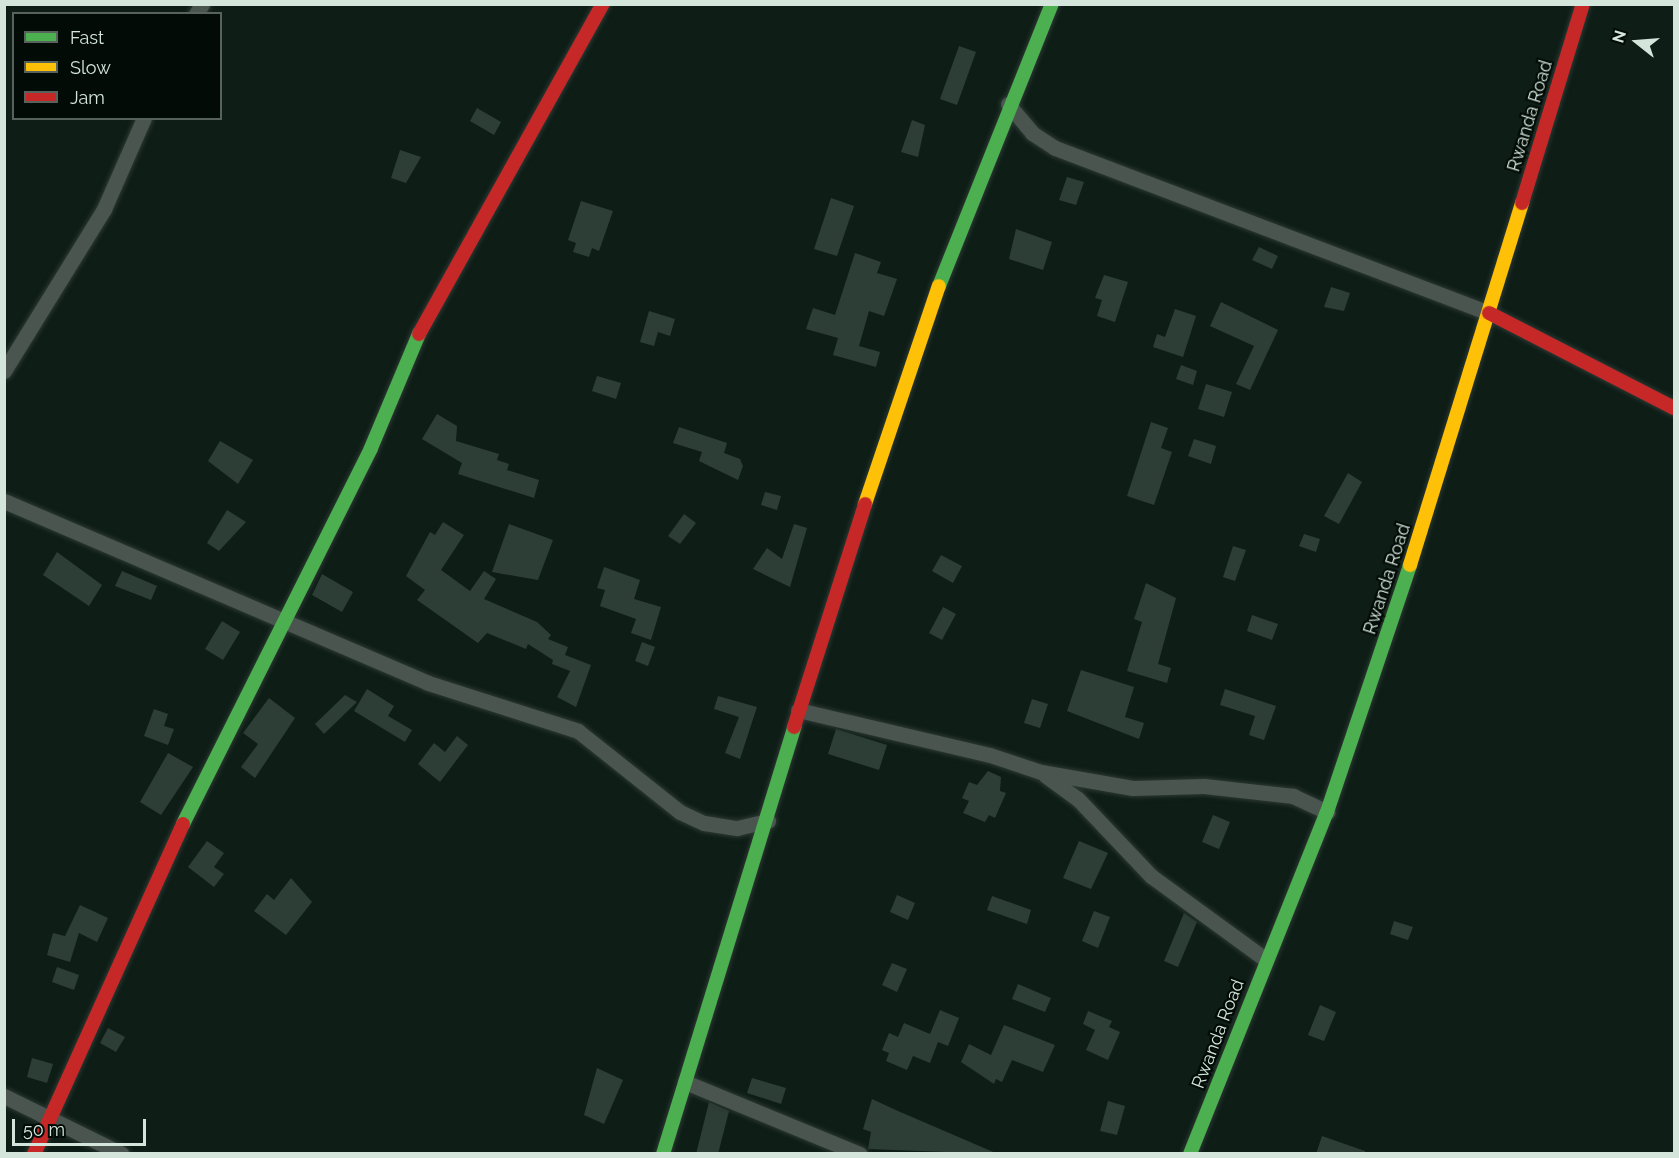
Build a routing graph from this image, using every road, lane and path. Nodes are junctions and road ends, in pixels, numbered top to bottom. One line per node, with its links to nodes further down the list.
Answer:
1 (603, 4): 10 (main road)
2 (1052, 4): 4 (main road)
3 (1583, 4): 6 (main road, Rwanda Road)
4 (1008, 104): 6 (street); 11 (main road)
5 (143, 120): 7 (street)
6 (1489, 313): 8 (main road); 13 (main road, Rwanda Road)
7 (4, 370)
8 (1674, 408)
9 (4, 501): 10 (street)
10 (282, 621): 14 (street); 18 (main road)
11 (798, 710): 12 (street); 14 (main road)
12 (1041, 772): 13 (street); 15 (street)
13 (1327, 812): 15 (main road, Rwanda Road)
14 (768, 820): 16 (main road)
15 (1266, 960): 23 (main road, Rwanda Road)
16 (685, 1082): 21 (main road); 22 (street)
17 (4, 1096): 18 (street)
18 (50, 1120): 19 (main road); 20 (street)
19 (34, 1154)
20 (122, 1154)
21 (663, 1154)
22 (860, 1154)
23 (1190, 1154)

